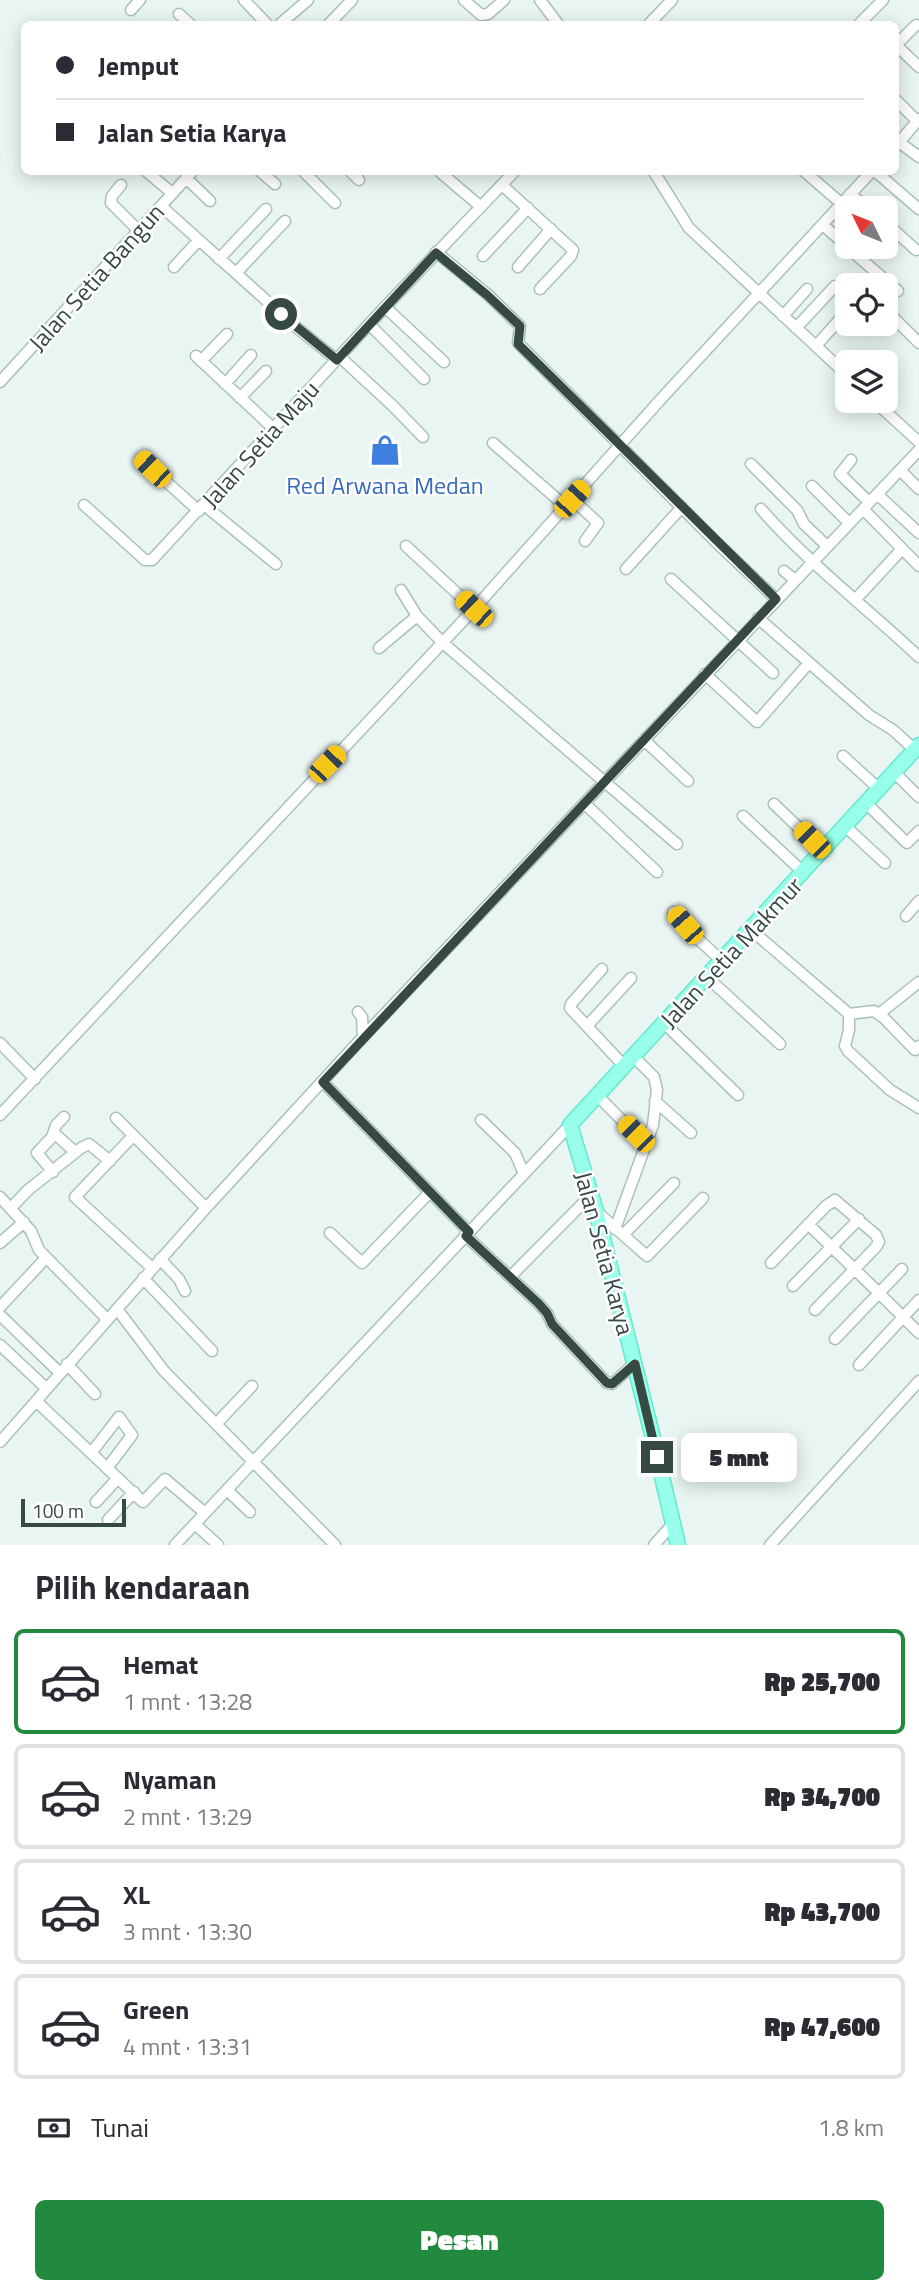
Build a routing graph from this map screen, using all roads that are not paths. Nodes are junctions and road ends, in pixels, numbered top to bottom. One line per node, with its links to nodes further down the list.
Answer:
1 (140, 0): 10 (street)
2 (244, 0): 13 (street)
3 (308, 0): 14 (street)
4 (352, 0): 15 (street)
5 (464, 0): 6 (street)
6 (504, 0)
7 (540, 0): 16 (street)
8 (672, 0): 17 (street)
9 (883, 0): 18 (street)
10 (131, 10)
11 (179, 14): 12 (street)
12 (187, 21)
13 (264, 21)
14 (284, 21)
15 (332, 21)
16 (556, 21)
17 (652, 21)
18 (867, 21)
19 (916, 25): 20 (street)
20 (899, 42)
21 (899, 48): 22 (street)
22 (919, 68)
23 (899, 103): 24 (street)
24 (918, 120): 25 (street)
25 (899, 142)
26 (899, 145): 27 (street)
27 (919, 158)
28 (151, 175): 43 (street)
29 (189, 175): 43 (street, Jalan Setia Bangun); 47 (street)
30 (264, 175): 40 (street)
31 (307, 175): 48 (street)
32 (354, 175): 39 (street)
33 (444, 175): 50 (street)
34 (511, 175): 42 (street, Jalan Setia Maju)
35 (656, 175): 74 (street)
36 (808, 175): 46 (street)
37 (867, 175): 44 (street)
38 (872, 175): 53 (street)
39 (359, 180)
40 (275, 184)
41 (121, 185): 58 (street)
42 (502, 185): 50 (street, Jalan Setia Maju); 51 (street)
43 (172, 193): 49 (street, Jalan Setia Bangun)
44 (850, 194): 45 (street)
45 (853, 196)
46 (835, 198)
47 (210, 201)
48 (335, 203)
49 (161, 206): 58 (street, Jalan Setia Bangun); 61 (street)
50 (481, 207): 63 (street, Jalan Setia Maju)
51 (528, 208): 57 (street); 64 (street)
52 (265, 209): 65 (street)
53 (919, 209)
54 (835, 212): 56 (street)
55 (285, 221): 69 (street)
56 (823, 225): 60 (street); 74 (street)
57 (551, 229): 68 (street); 72 (street)
58 (138, 230): 90 (street, Jalan Setia Bangun)
59 (898, 234): 62 (street)
60 (835, 236)
61 (199, 240): 65 (street); 67 (street)
62 (916, 250)
63 (436, 253): 75 (street, Jalan Setia Maju); 98 (street)
64 (483, 256)
65 (219, 258): 69 (street)
66 (861, 259): 70 (street)
67 (174, 267)
68 (518, 267)
69 (236, 273): 85 (street)
70 (877, 273)
71 (835, 286): 80 (street)
72 (540, 289)
73 (807, 289): 76 (street)
74 (759, 293): 76 (street); 98 (street)
75 (385, 307): 78 (street, Jalan Setia Maju); 86 (street)
76 (783, 316): 80 (street)
77 (898, 322): 82 (street)
78 (370, 325): 85 (street, Jalan Setia Maju); 89 (street)
79 (835, 325): 83 (street)
80 (796, 328): 83 (street)
81 (227, 334): 91 (street)
82 (919, 342)
83 (816, 346): 87 (street)
84 (251, 355): 91 (street)
85 (339, 359): 94 (street, Jalan Setia Maju); 95 (street)
86 (444, 362)
87 (835, 364)
88 (266, 371): 92 (street)
89 (424, 379)
90 (0, 382)
91 (225, 384): 92 (street)
92 (240, 398): 94 (street)
93 (887, 413): 96 (street)
94 (274, 429): 109 (street, Jalan Setia Maju)
95 (423, 437)
96 (919, 442)
97 (493, 443): 107 (street)
98 (621, 445): 107 (street); 110 (street)
99 (919, 450): 103 (street)
100 (141, 459): 109 (street)
101 (851, 460): 106 (street)
102 (751, 464): 116 (street)
103 (900, 470): 105 (street); 106 (street)
104 (812, 486): 112 (street)
105 (919, 489)
106 (870, 501): 112 (street); 113 (street); 117 (street)
107 (569, 502): 114 (street); 128 (street)
108 (84, 505): 109 (street, Jalan Setia Maju)
109 (202, 508): 119 (street)
110 (682, 508): 121 (street); 126 (street)
111 (761, 509): 118 (street)
112 (849, 523): 116 (street)
113 (919, 533)
114 (585, 541)
115 (407, 546): 128 (street)
116 (827, 546): 118 (street)
117 (902, 549): 120 (street); 127 (street)
118 (813, 561): 124 (street); 127 (street)
119 (276, 564)
120 (919, 566)
121 (626, 569)
122 (784, 571): 124 (street)
123 (671, 579): 131 (street)
124 (794, 580): 126 (street)
125 (401, 590): 129 (street)
126 (776, 599): 130 (street)
127 (855, 600): 134 (street)
128 (474, 609): 132 (street)
129 (417, 616): 132 (street); 133 (street)
130 (758, 618): 131 (street); 135 (street)
131 (738, 640): 136 (street); 137 (street)
132 (443, 643): 142 (street); 176 (street)
133 (379, 648)
134 (919, 657)
135 (809, 663): 137 (street); 139 (street)
136 (773, 673)
137 (705, 674): 138 (street)
138 (644, 740): 142 (street); 143 (street)
139 (917, 748): 141 (main road, Jalan Setia Makmur)
140 (842, 756): 144 (street)
141 (894, 772): 144 (main road, Jalan Setia Makmur); 145 (street)
142 (606, 781): 148 (street); 152 (street)
143 (688, 782)
144 (879, 789): 147 (main road, Jalan Setia Makmur)
145 (919, 797)
146 (774, 803): 153 (street)
147 (866, 803): 150 (main road, Jalan Setia Makmur); 151 (street)
148 (585, 804): 155 (street); 171 (street)
149 (743, 816): 156 (street)
150 (845, 827): 153 (main road, Jalan Setia Makmur); 154 (street)
151 (919, 831)
152 (677, 844)
153 (823, 851): 156 (main road, Jalan Setia Makmur)
154 (885, 863)
155 (657, 872)
156 (804, 873): 160 (main road, Jalan Setia Makmur)
157 (919, 901): 159 (street)
158 (674, 912): 161 (street)
159 (906, 916)
160 (750, 929): 161 (main road, Jalan Setia Makmur); 167 (street)
161 (722, 961): 163 (main road, Jalan Setia Makmur)
162 (602, 969): 170 (street)
163 (707, 977): 169 (main road, Jalan Setia Makmur); 173 (street)
164 (631, 978): 170 (street)
165 (919, 982): 168 (street)
166 (358, 1012): 171 (street)
167 (849, 1014): 168 (street); 181 (street)
168 (879, 1014): 174 (street)
169 (665, 1024): 175 (main road, Jalan Setia Makmur); 178 (street)
170 (587, 1026): 175 (street)
171 (363, 1037): 177 (street)
172 (0, 1043): 176 (street)
173 (780, 1044)
174 (918, 1050)
175 (630, 1062): 179 (main road, Jalan Setia Makmur); 180 (street)
176 (35, 1079): 182 (street)
177 (323, 1082): 196 (street); 201 (street)
178 (738, 1095)
179 (598, 1096): 186 (main road, Jalan Setia Makmur); 190 (street)
180 (655, 1101): 188 (street); 190 (street)
181 (919, 1108)
182 (0, 1115)
183 (64, 1117): 187 (street)
184 (116, 1118): 189 (street)
185 (481, 1120): 194 (street)
186 (570, 1125): 194 (street); 197 (main road, Jalan Setia Karya)
187 (54, 1133): 191 (street); 193 (street)
188 (691, 1133)
189 (133, 1136): 192 (street); 201 (street)
190 (646, 1144): 206 (street)
191 (75, 1152): 192 (street); 193 (street)
192 (110, 1161): 213 (street)
193 (53, 1172): 200 (street)
194 (524, 1174): 208 (street)
195 (674, 1183): 206 (street)
196 (430, 1192): 207 (street); 208 (street)
197 (591, 1195): 202 (main road, Jalan Setia Karya); 216 (street)
198 (0, 1197): 200 (street)
199 (703, 1198): 206 (street)
200 (12, 1208): 204 (street)
201 (206, 1208): 213 (street)
202 (596, 1211): 206 (street); 232 (main road, Jalan Setia Karya)
203 (859, 1219): 205 (street); 210 (street); 214 (street)
204 (24, 1222): 209 (street); 211 (street)
205 (808, 1224): 210 (street); 212 (street)
206 (619, 1232)
207 (330, 1233)
208 (467, 1234): 216 (street); 244 (street)
209 (0, 1243)
210 (832, 1247): 214 (street); 218 (street)
211 (46, 1258): 222 (street); 227 (street)
212 (771, 1263)
213 (156, 1264): 217 (street); 219 (street)
214 (855, 1269): 220 (street); 224 (street)
215 (902, 1269): 220 (street)
216 (510, 1277): 232 (street)
217 (143, 1278): 223 (street); 231 (street)
218 (793, 1286)
219 (185, 1292)
220 (879, 1293): 226 (street); 229 (street)
221 (919, 1300): 226 (street)
222 (0, 1307)
223 (117, 1308): 227 (street); 241 (street)
224 (815, 1310)
225 (0, 1315): 234 (street)
226 (903, 1317): 228 (street); 233 (street)
227 (107, 1319): 234 (street)
228 (919, 1333)
229 (835, 1339)
230 (0, 1345): 237 (street)
231 (212, 1351)
232 (635, 1364): 254 (main road, Jalan Setia Karya)
233 (859, 1364)
234 (63, 1368): 237 (street); 239 (street)
235 (919, 1381): 238 (street)
236 (253, 1386): 241 (street)
237 (46, 1388): 240 (street)
238 (915, 1392): 260 (street)
239 (95, 1394)
240 (36, 1401): 242 (street); 243 (street)
241 (216, 1424): 244 (street)
242 (0, 1442)
243 (92, 1452): 245 (street); 245 (street)
244 (254, 1461): 247 (street); 257 (street)
245 (108, 1467): 246 (street)
246 (118, 1478): 248 (street); 249 (street)
247 (227, 1490): 250 (street); 251 (street)
248 (134, 1492): 251 (street); 252 (street)
249 (96, 1502)
250 (250, 1512)
251 (205, 1513): 253 (street)
252 (108, 1520)
253 (195, 1524): 255 (street); 256 (street)
254 (673, 1525): 258 (street); 259 (main road, Jalan Setia Karya)
255 (175, 1545)
256 (218, 1545)
257 (335, 1545)
258 (654, 1545)
259 (678, 1545)
260 (769, 1545)

